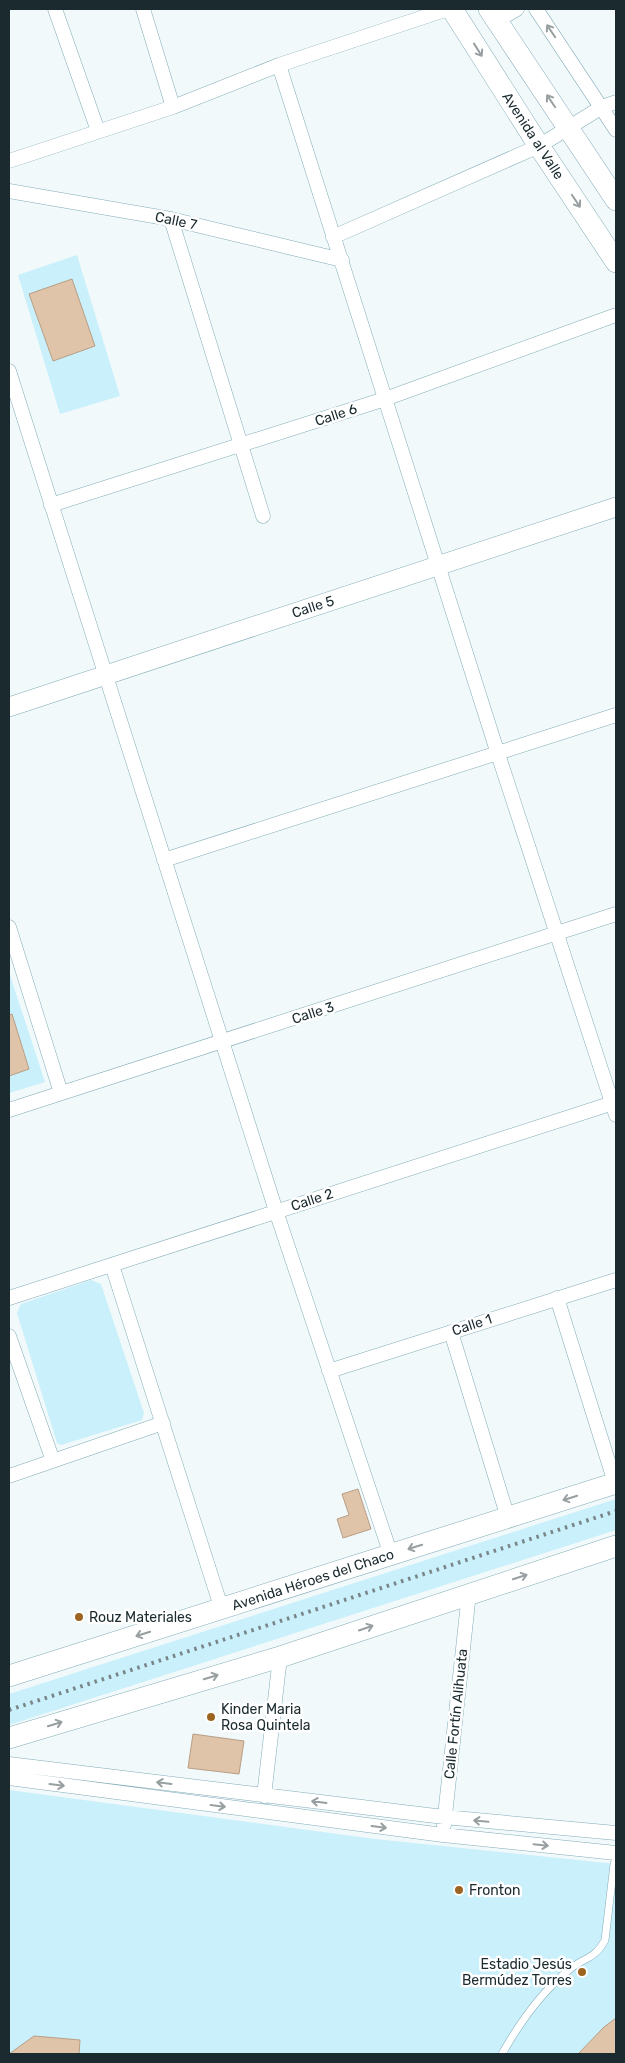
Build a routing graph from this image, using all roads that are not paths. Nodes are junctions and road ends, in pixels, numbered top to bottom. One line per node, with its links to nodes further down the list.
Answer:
1 (55, 9): 14 (street)
2 (143, 9): 11 (street)
3 (448, 9): 8 (street)
4 (452, 9): 15 (main road, Avenida al Valle, one-way to 15)
5 (517, 9): 7 (street)
6 (536, 9): 10 (street, one-way to 6)
7 (493, 15): 12 (main road, one-way to 7)
8 (279, 65): 11 (street); 20 (street)
9 (616, 102): 10 (street)
10 (602, 106): 12 (street); 13 (street)
11 (173, 107): 14 (street)
12 (569, 128): 15 (street); 18 (main road)
13 (616, 130)
14 (98, 131): 16 (street)
15 (539, 146): 20 (street); 22 (main road, Avenida al Valle, one-way to 22)
16 (9, 160)
17 (9, 191): 19 (street, Calle 7)
18 (616, 200)
19 (171, 219): 21 (street, Calle 7); 26 (street)
20 (333, 237): 21 (street)
21 (342, 260): 25 (street)
22 (616, 262)
23 (616, 315): 25 (street, Calle 6)
24 (9, 371): 27 (street)
25 (385, 399): 26 (street, Calle 6); 30 (street)
26 (241, 445): 27 (street, Calle 6); 29 (street)
27 (52, 505): 31 (street)
28 (616, 507): 30 (main road, Calle 5)
29 (263, 516)
30 (440, 565): 31 (main road, Calle 5); 34 (street)
31 (106, 676): 32 (main road, Calle 5); 35 (street)
32 (9, 707)
33 (616, 715): 34 (street)
34 (498, 754): 35 (street); 38 (street)
35 (164, 860): 39 (street)
36 (616, 914): 38 (street, Calle 3)
37 (9, 927): 40 (street)
38 (558, 934): 39 (street, Calle 3); 41 (street)
39 (222, 1042): 40 (street, Calle 3); 43 (street)
40 (61, 1093): 42 (street, Calle 3)
41 (615, 1107): 43 (street, Calle 2)
42 (9, 1110)
43 (276, 1211): 44 (street, Calle 2); 50 (street)
44 (112, 1265): 46 (street, Calle 2); 51 (street)
45 (616, 1280): 47 (street, Calle 1)
46 (9, 1298)
47 (557, 1298): 48 (street, Calle 1); 54 (street)
48 (451, 1332): 50 (street, Calle 1); 55 (street)
49 (9, 1336): 52 (street)
50 (329, 1371): 57 (street)
51 (163, 1423): 52 (street); 59 (street)
52 (53, 1461): 53 (street)
53 (9, 1476)
54 (616, 1483): 55 (main road, Avenida Héroes del Chaco, one-way to 55)
55 (508, 1518): 57 (main road, Avenida Héroes del Chaco, one-way to 57)
56 (616, 1546): 58 (main road, one-way to 56)
57 (391, 1554): 59 (main road, Avenida Héroes del Chaco)
58 (469, 1593): 60 (main road, one-way to 58); 66 (street, Calle Fortín Alihuata)
59 (222, 1610): 61 (main road, Avenida Héroes del Chaco, one-way to 61)
60 (280, 1656): 62 (main road, one-way to 60); 65 (street)
61 (9, 1676)
62 (9, 1738)
63 (9, 1764): 65 (street, one-way to 63)
64 (9, 1778): 68 (street, one-way to 68)
65 (264, 1796): 66 (street, one-way to 65)
66 (444, 1817): 67 (street, one-way to 66); 68 (street, Calle Fortín Alihuata)
67 (616, 1833)
68 (443, 1836): 69 (street, one-way to 69)
69 (616, 1853)
70 (616, 1858): 71 (lane)
71 (502, 2054)

